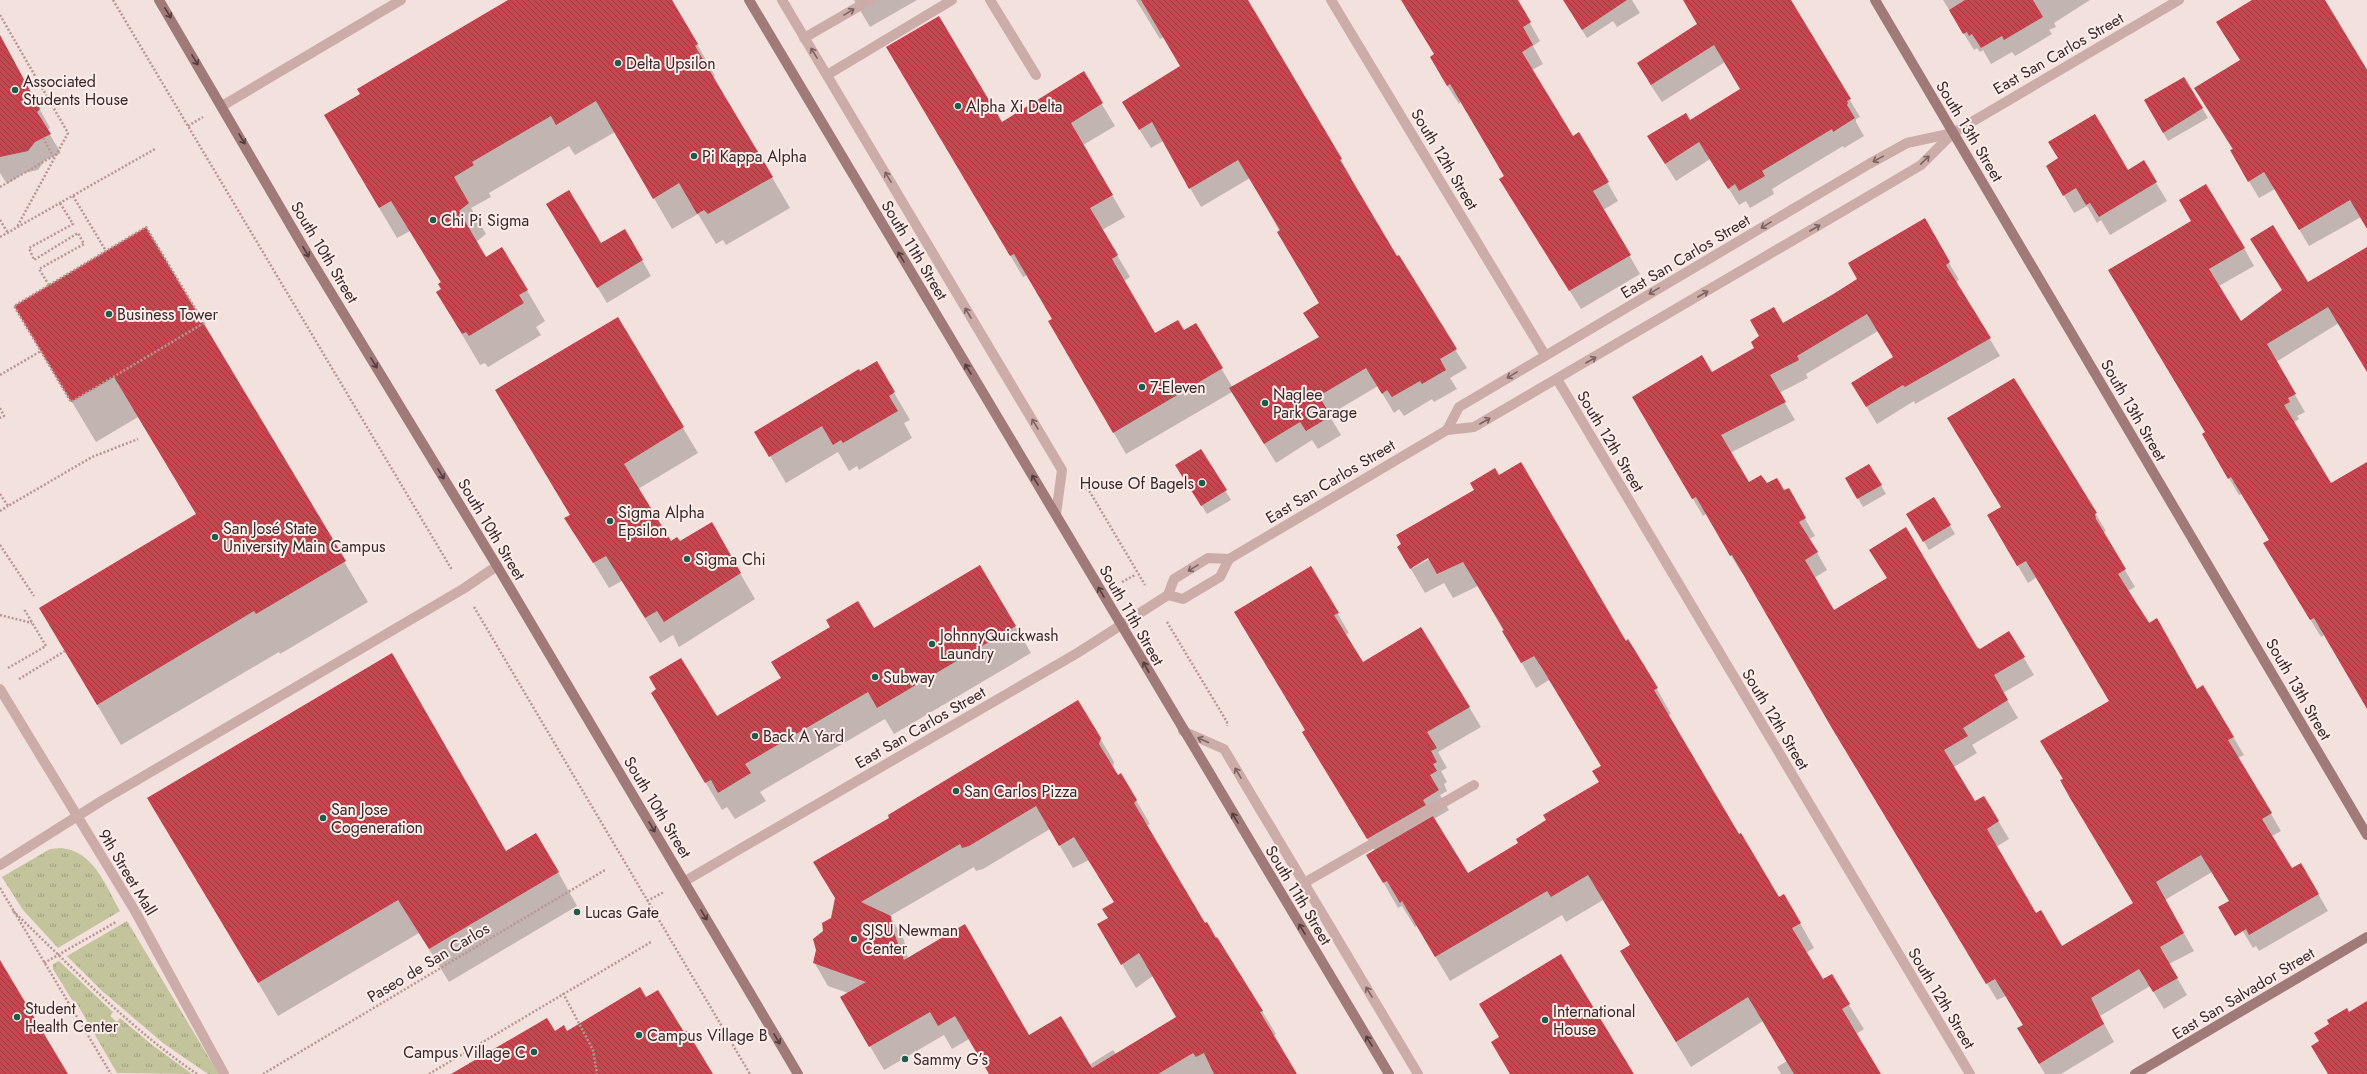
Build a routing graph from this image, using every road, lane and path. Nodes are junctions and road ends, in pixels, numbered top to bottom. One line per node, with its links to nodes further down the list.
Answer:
1 (113, 0): 50 (path)
2 (159, 0): 16 (main road, South 10th Street, one-way to 16)
3 (401, 0): 16 (street)
4 (749, 0): 43 (main road, South 11th Street, one-way to 4)
5 (782, 0): 13 (street, South 11th Street)
6 (870, 0): 13 (street, one-way to 6)
7 (952, 0): 14 (street)
8 (990, 0): 15 (street)
9 (1331, 0): 32 (street, South 12th Street)
10 (1875, 0): 17 (main road, South 13th Street)
11 (2178, 0): 17 (street, East San Carlos Street)
12 (0, 15): 20 (path)
13 (804, 38): 14 (street, South 11th Street, one-way to 13)
14 (827, 75): 39 (street, South 11th Street, one-way to 14)
15 (1036, 75)
16 (222, 106): 47 (main road, South 10th Street, one-way to 47)
17 (1953, 133): 32 (street, East San Carlos Street, one-way to 32); 34 (street, East San Carlos Street, one-way to 17); 65 (main road, South 13th Street)
18 (43, 138): 21 (path)
19 (155, 149): 23 (path)
20 (57, 153): 21 (path); 26 (path)
21 (53, 156): 22 (path)
22 (0, 187)
23 (73, 196): 24 (path); 29 (path)
24 (60, 203): 26 (path); 30 (path)
25 (0, 220): 27 (path)
26 (17, 227): 27 (path)
27 (8, 233): 28 (path)
28 (0, 237)
29 (106, 251): 30 (path); 31 (path)
30 (49, 285): 31 (path)
31 (41, 351): 33 (path)
32 (1545, 355): 37 (street, East San Carlos Street, one-way to 37)
33 (0, 375)
34 (1557, 379): 37 (street, East San Carlos Street, one-way to 34); 88 (street, South 12th Street)
35 (0, 408): 36 (path)
36 (0, 418)
37 (1447, 430): 45 (street, East San Carlos Street)
38 (138, 439): 41 (path)
39 (1062, 470): 43 (street); 46 (path, South 11th Street)
40 (0, 494): 41 (path)
41 (8, 506): 42 (path)
42 (0, 511)
43 (1056, 514): 56 (main road, South 11th Street, one-way to 43)
44 (0, 545): 52 (path)
45 (1229, 560): 51 (street); 51 (street, one-way to 51)
46 (1131, 561)
47 (498, 566): 50 (street); 68 (main road, South 10th Street, one-way to 68)
48 (1135, 575): 49 (path)
49 (1120, 584)
50 (463, 589): 64 (street); 84 (path)
51 (1168, 595): 56 (street, East San Carlos Street)
52 (34, 596)
53 (24, 609): 55 (path)
54 (0, 615): 55 (path)
55 (32, 622): 59 (path)
56 (1121, 625): 61 (main road, South 11th Street, one-way to 56); 68 (street, East San Carlos Street)
57 (1183, 648): 62 (path, South 11th Street)
58 (64, 651): 60 (path)
59 (7, 669)
60 (0, 690): 64 (street, 9th Street Mall)
61 (1184, 731): 62 (street, one-way to 61); 86 (main road, South 11th Street, one-way to 61)
62 (1224, 749): 69 (street, South 11th Street, one-way to 62)
63 (1474, 785): 69 (street)
64 (77, 816): 66 (street); 72 (street, 9th Street Mall)
65 (2367, 835)
66 (0, 865)
67 (605, 870): 81 (path, Paseo de San Carlos)
68 (685, 881): 85 (main road, South 10th Street, one-way to 85)
69 (1304, 883): 87 (street, South 11th Street, one-way to 69)
70 (0, 888): 71 (path)
71 (13, 911): 75 (path); 76 (path)
72 (135, 911): 75 (path); 80 (street, 9th Street Mall)
73 (2367, 937): 89 (main road, East San Salvador Street)
74 (651, 942): 77 (path)
75 (58, 954): 76 (path); 79 (path)
76 (44, 963): 78 (path)
77 (563, 993): 82 (path); 83 (path)
78 (110, 1074)
79 (197, 1074)
80 (224, 1074)
81 (263, 1074)
82 (429, 1074)
83 (597, 1074)
84 (750, 1074)
85 (798, 1074)
86 (1389, 1074)
87 (1418, 1074)
88 (1970, 1074)
89 (2135, 1074)

